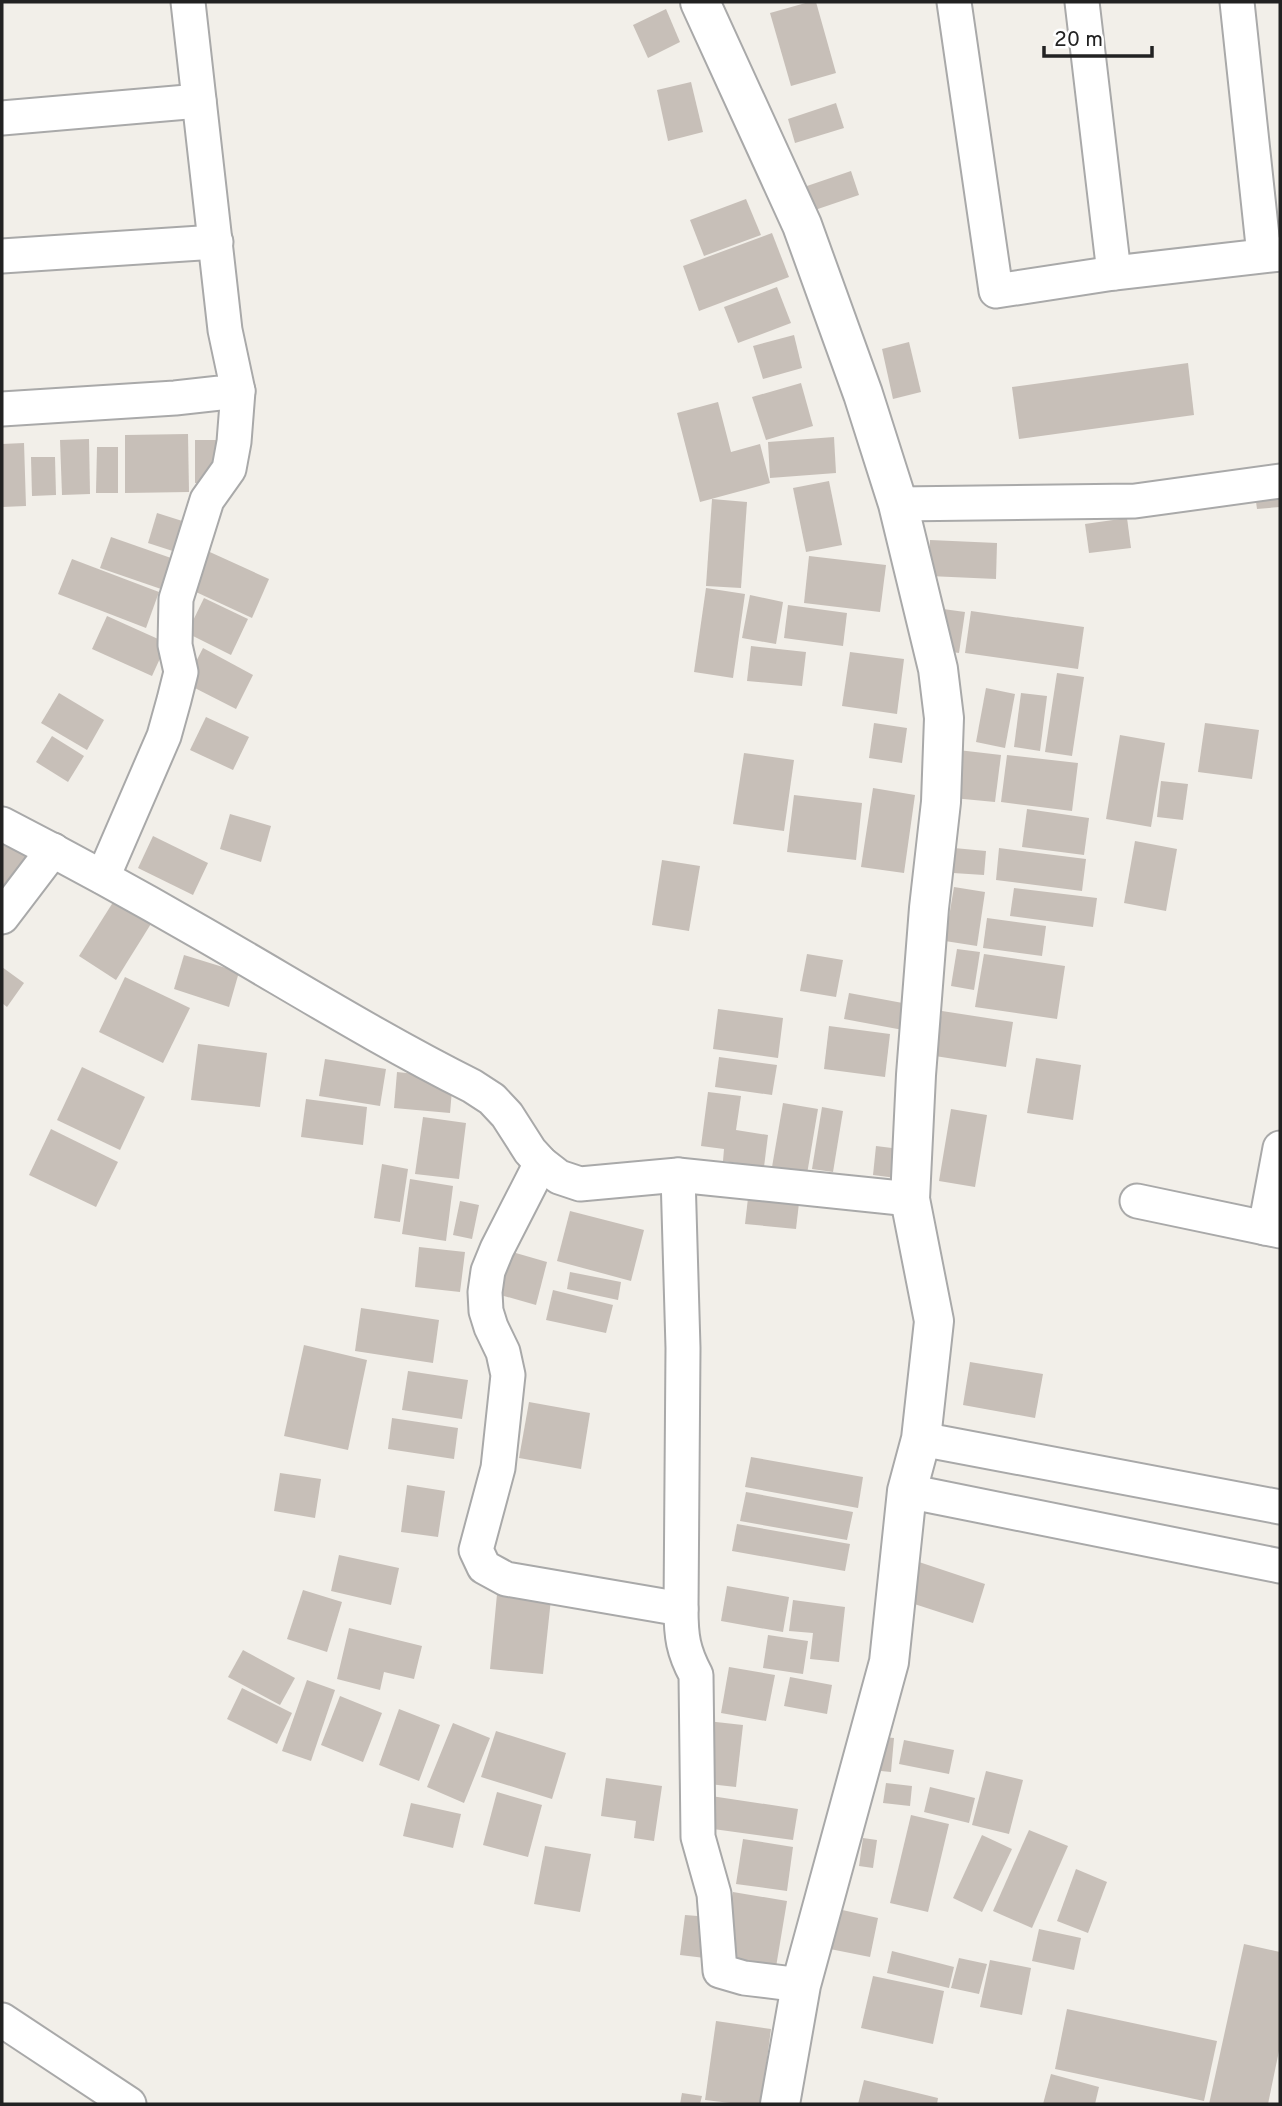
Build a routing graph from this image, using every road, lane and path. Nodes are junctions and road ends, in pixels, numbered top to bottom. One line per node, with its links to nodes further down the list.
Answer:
1 (188, 2): 6 (street)
2 (699, 2): 15 (street)
3 (954, 2): 11 (street)
4 (1082, 2): 11 (street)
5 (1237, 2): 9 (street)
6 (200, 101): 7 (street); 8 (street)
7 (2, 118)
8 (216, 242): 10 (street); 12 (street)
9 (1272, 254): 11 (street)
10 (2, 256)
11 (1114, 273)
12 (238, 391): 13 (street); 18 (street)
13 (2, 409)
14 (1280, 481): 15 (street)
15 (898, 504): 23 (street)
16 (2, 824): 17 (street)
17 (53, 850): 18 (street); 19 (street)
18 (103, 877): 21 (street)
19 (2, 917)
20 (1280, 1148): 25 (street)
21 (541, 1163): 22 (street); 30 (street)
22 (678, 1175): 23 (street); 30 (street)
23 (910, 1199): 26 (street)
24 (1137, 1201): 25 (street)
25 (1273, 1229)
26 (921, 1439): 27 (street); 28 (street)
27 (907, 1491): 29 (street); 31 (street)
28 (1280, 1507)
29 (1280, 1566)
30 (681, 1609): 31 (street)
31 (800, 1985): 34 (street)
32 (2, 2020): 33 (street)
33 (129, 2104)
34 (780, 2104)

